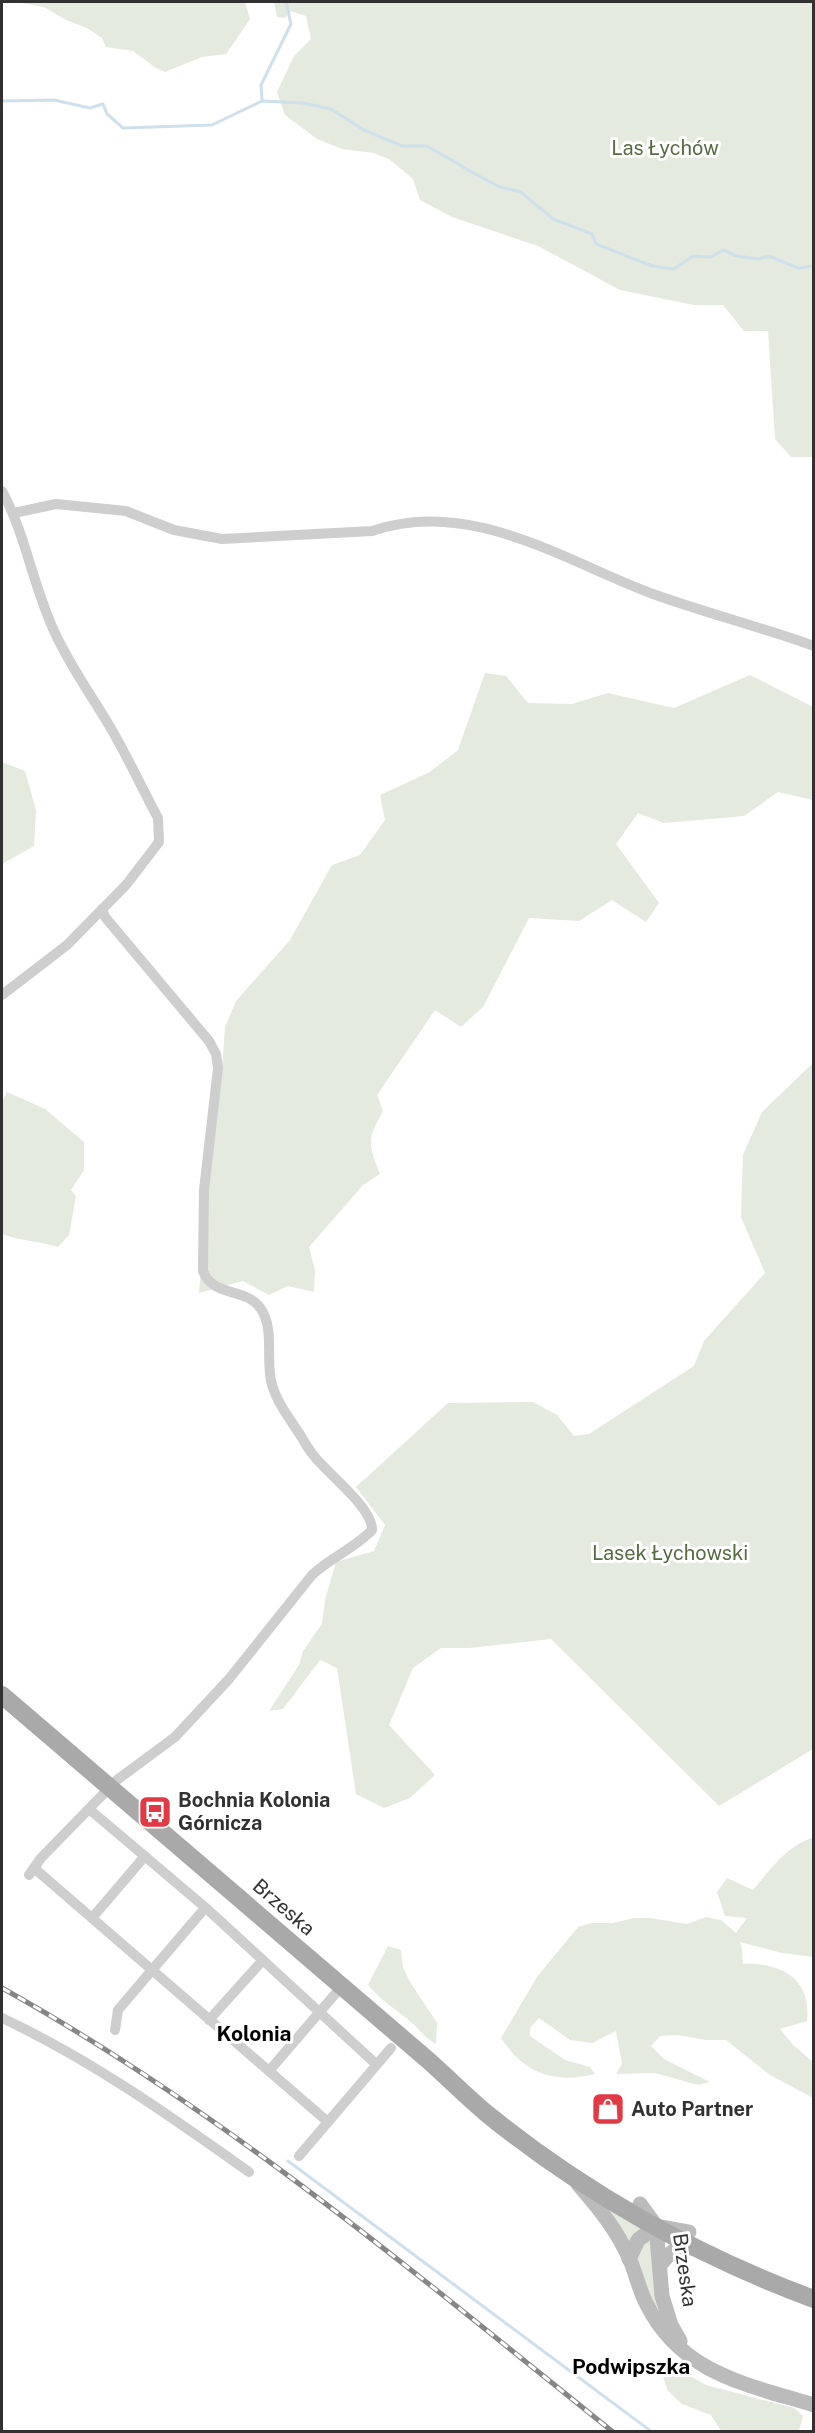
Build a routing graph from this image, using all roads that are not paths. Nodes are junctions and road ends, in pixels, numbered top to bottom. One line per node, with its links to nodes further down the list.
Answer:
1 (2, 491): 2 (street)
2 (14, 513): 3 (street); 4 (street)
3 (813, 646)
4 (102, 909): 5 (street); 7 (street)
5 (2, 995)
6 (2, 1695): 7 (main road, Brzeska)
7 (110, 1788): 8 (street); 14 (main road, Brzeska)
8 (89, 1809): 9 (street); 11 (street)
9 (145, 1856): 10 (street); 11 (street)
10 (205, 1908): 12 (street); 13 (street)
11 (92, 1918): 13 (street)
12 (263, 1960): 15 (street); 17 (street)
13 (152, 1971): 17 (street); 18 (street)
14 (342, 1986): 15 (street); 20 (main road, Brzeska)
15 (321, 2012): 21 (street); 22 (street)
16 (2, 2018): 26 (street)
17 (209, 2020): 22 (street)
18 (115, 2030)
19 (391, 2048): 21 (street)
20 (429, 2061): 25 (main road, Brzeska); 27 (main road, Brzeska)
21 (376, 2064): 23 (street)
22 (269, 2071): 23 (street)
23 (328, 2121): 24 (street)
24 (299, 2156)
25 (563, 2169): 28 (main road, Brzeska); 31 (main road, Brzeska)
26 (249, 2172)
27 (640, 2204): 28 (main road, Brzeska); 29 (main road)
28 (656, 2226): 29 (main road); 30 (main road); 31 (main road, Brzeska); 32 (main road, Brzeska)
29 (689, 2232): 33 (main road)
30 (700, 2250): 32 (main road); 33 (main road)
31 (629, 2259): 34 (main road, Brzeska)
32 (661, 2264): 34 (main road, Brzeska)
33 (813, 2298)
34 (685, 2351): 35 (main road, Brzeska)
35 (813, 2405)

